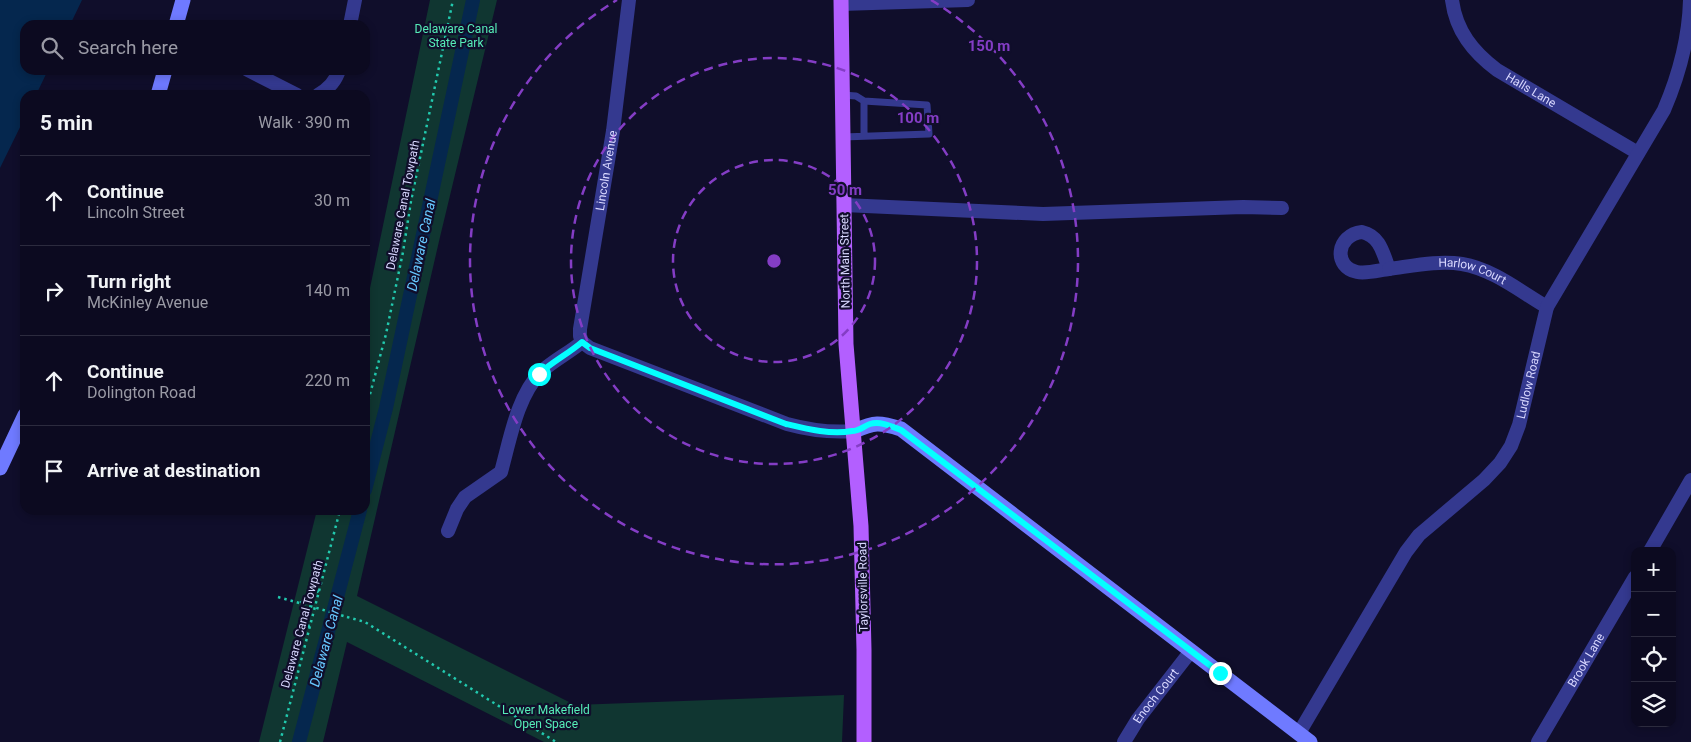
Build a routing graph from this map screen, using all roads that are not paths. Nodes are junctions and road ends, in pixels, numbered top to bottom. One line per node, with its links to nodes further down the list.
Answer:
1 (183, 0): 8 (street)
2 (629, 0): 25 (street, Lincoln Avenue)
3 (968, 0): 6 (street)
4 (1452, 0): 20 (street, Halls Lane)
5 (1690, 0): 20 (street, Ludlow Road)
6 (841, 2): 16 (main road, North Main Street)
7 (354, 5): 9 (street)
8 (177, 20)
9 (351, 20)
10 (164, 75): 13 (street)
11 (258, 75): 14 (street)
12 (337, 75): 15 (street)
13 (159, 90)
14 (287, 90)
15 (326, 90)
16 (843, 95): 17 (lane); 19 (main road, North Main Street)
17 (864, 101): 18 (lane); 18 (lane)
18 (864, 136): 19 (lane)
19 (843, 137): 21 (main road, North Main Street)
20 (1638, 153): 24 (street, Ludlow Road)
21 (844, 205): 22 (street); 27 (main road, North Main Street)
22 (1282, 208)
23 (1389, 269): 24 (street, Harlow Court)
24 (1547, 307): 34 (street, Ludlow Road)
25 (579, 344): 27 (street); 30 (street)
26 (20, 426): 28 (street)
27 (854, 431): 33 (street); 35 (main road, Taylorsville Road)
28 (0, 468)
29 (1691, 480): 31 (street)
30 (448, 530)
31 (1652, 547)
32 (1631, 584): 37 (street, Brook Lane)
33 (1191, 651): 34 (street); 36 (street, Enoch Court)
34 (1305, 738)
35 (864, 742)
36 (1124, 742)
37 (1538, 742)

